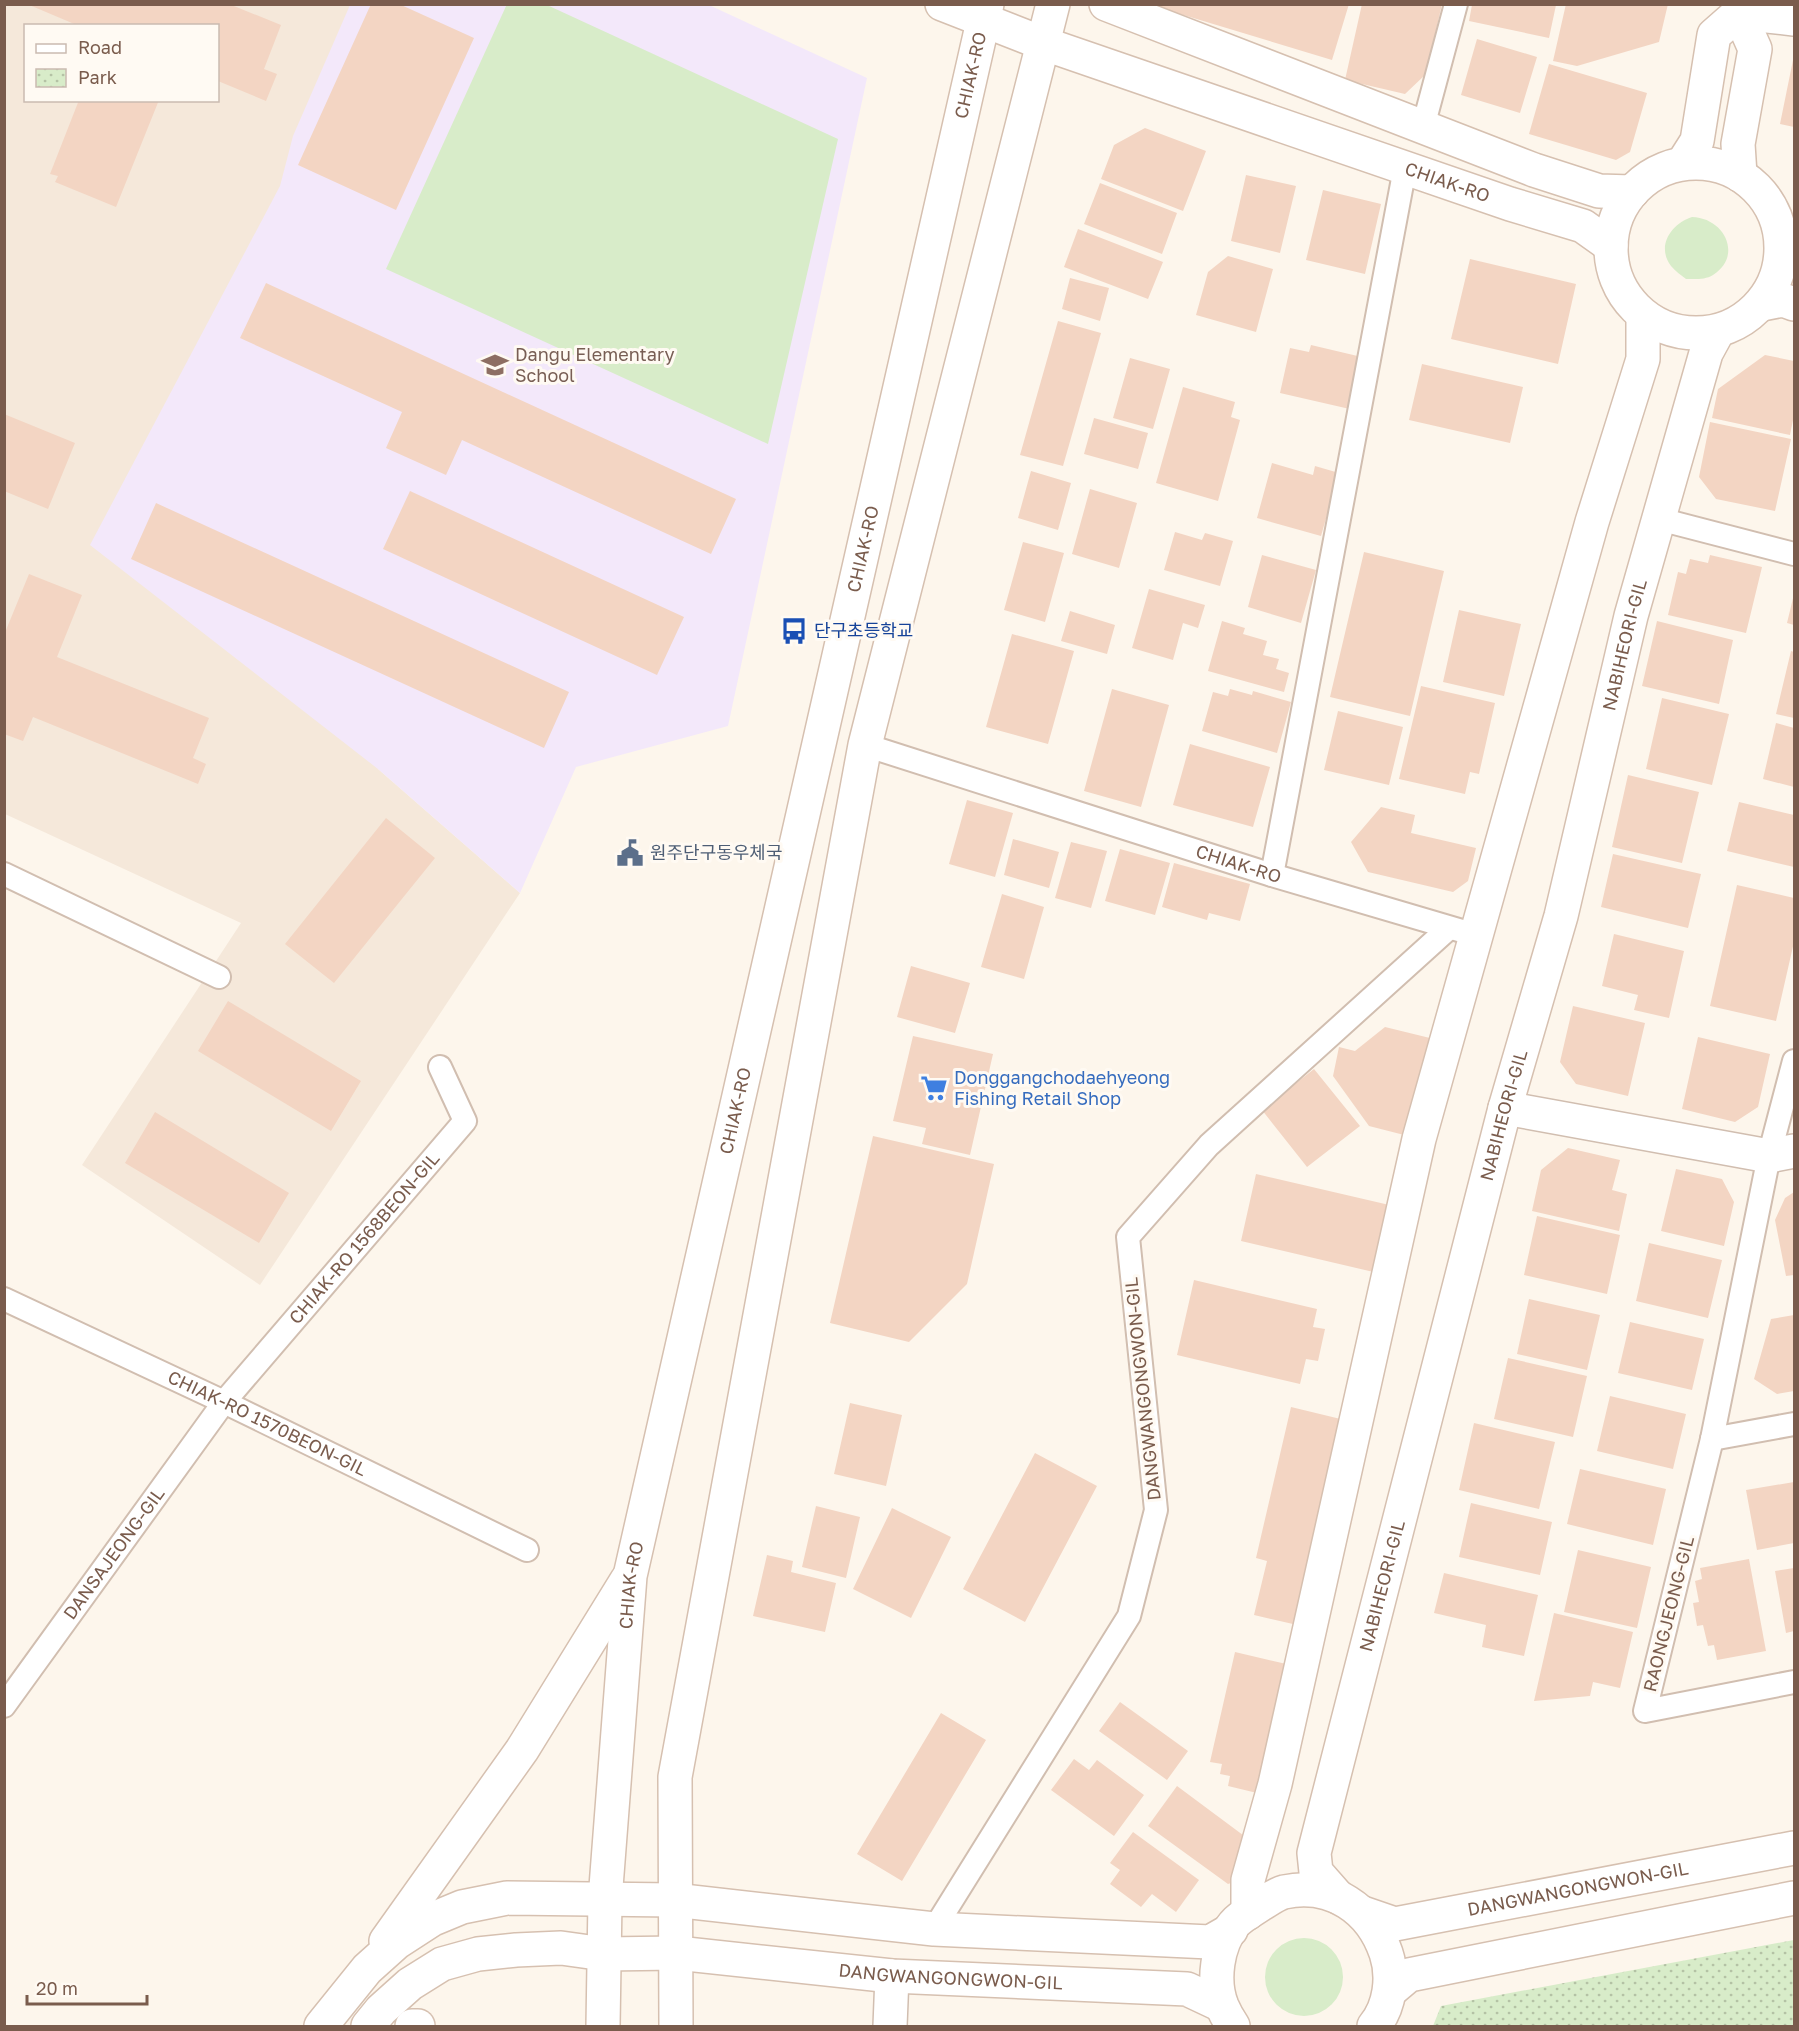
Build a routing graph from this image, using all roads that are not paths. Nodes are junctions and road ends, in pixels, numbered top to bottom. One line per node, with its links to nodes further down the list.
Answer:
1 (942, 4): 6 (street, CHIAK-RO)
2 (1053, 4): 8 (street)
3 (1106, 4): 9 (street)
4 (1456, 4): 9 (lane)
5 (1740, 9): 7 (street); 10 (street); 12 (street)
6 (985, 13): 8 (street, CHIAK-RO); 36 (street, CHIAK-RO)
7 (1794, 19)
8 (1042, 43): 11 (street, CHIAK-RO); 22 (street)
9 (1423, 127): 13 (street)
10 (1683, 163): 12 (street); 13 (street)
11 (1405, 168): 14 (street, CHIAK-RO); 24 (lane)
12 (1740, 175): 15 (street)
13 (1632, 192): 14 (street)
14 (1611, 246): 18 (street)
15 (1788, 254): 16 (street)
16 (1762, 304): 17 (street); 19 (street)
17 (1794, 304)
18 (1643, 315): 19 (street); 25 (street)
19 (1718, 331): 20 (street, NABIHEORI-GIL)
20 (1659, 519): 21 (lane); 29 (street, NABIHEORI-GIL)
21 (1794, 554)
22 (865, 744): 24 (lane, CHIAK-RO); 42 (street)
23 (4, 874): 26 (lane)
24 (1272, 874): 25 (lane, CHIAK-RO)
25 (1463, 931): 44 (street); 45 (lane, DANGWANGONGWON-GIL)
26 (219, 977)
27 (1794, 1061): 30 (lane, RAONGJEONG-GIL)
28 (440, 1067): 32 (lane, CHIAK-RO 1568BEON-GIL)
29 (1505, 1108): 30 (street); 43 (street, NABIHEORI-GIL)
30 (1782, 1154): 34 (lane, RAONGJEONG-GIL)
31 (4, 1299): 32 (lane, CHIAK-RO 1570BEON-GIL)
32 (224, 1402): 35 (lane, CHIAK-RO 1570BEON-GIL); 38 (lane, DANSAJEONG-GIL)
33 (1794, 1424): 34 (lane)
34 (1712, 1439): 37 (lane, RAONGJEONG-GIL)
35 (527, 1550)
36 (630, 1576): 41 (street, CHIAK-RO); 48 (street)
37 (1794, 1682)
38 (4, 1706)
39 (1794, 1848): 43 (street, DANGWANGONGWON-GIL)
40 (1794, 1898): 51 (street)
41 (605, 1900): 42 (street, DANGWANGONGWON-GIL); 47 (street, CHIAK-RO); 48 (street)
42 (674, 1900): 45 (street, DANGWANGONGWON-GIL); 46 (street)
43 (1350, 1905): 44 (street, DANGWANGONGWON-GIL); 51 (street, NABIHEORI-GIL)
44 (1239, 1922): 45 (street, DANGWANGONGWON-GIL); 50 (street)
45 (934, 1929)
46 (676, 1953): 47 (street, DANGWANGONGWON-GIL); 49 (street, DANGWANGONGWON-GIL); 57 (street)
47 (604, 1954): 53 (street); 56 (street, CHIAK-RO)
48 (367, 1969): 52 (street)
49 (892, 1976): 50 (street, DANGWANGONGWON-GIL); 58 (street)
50 (1227, 2016)
51 (1381, 2016)
52 (321, 2026)
53 (368, 2026)
54 (412, 2026): 55 (street)
55 (418, 2026)
56 (603, 2026)
57 (676, 2026)
58 (890, 2026)

